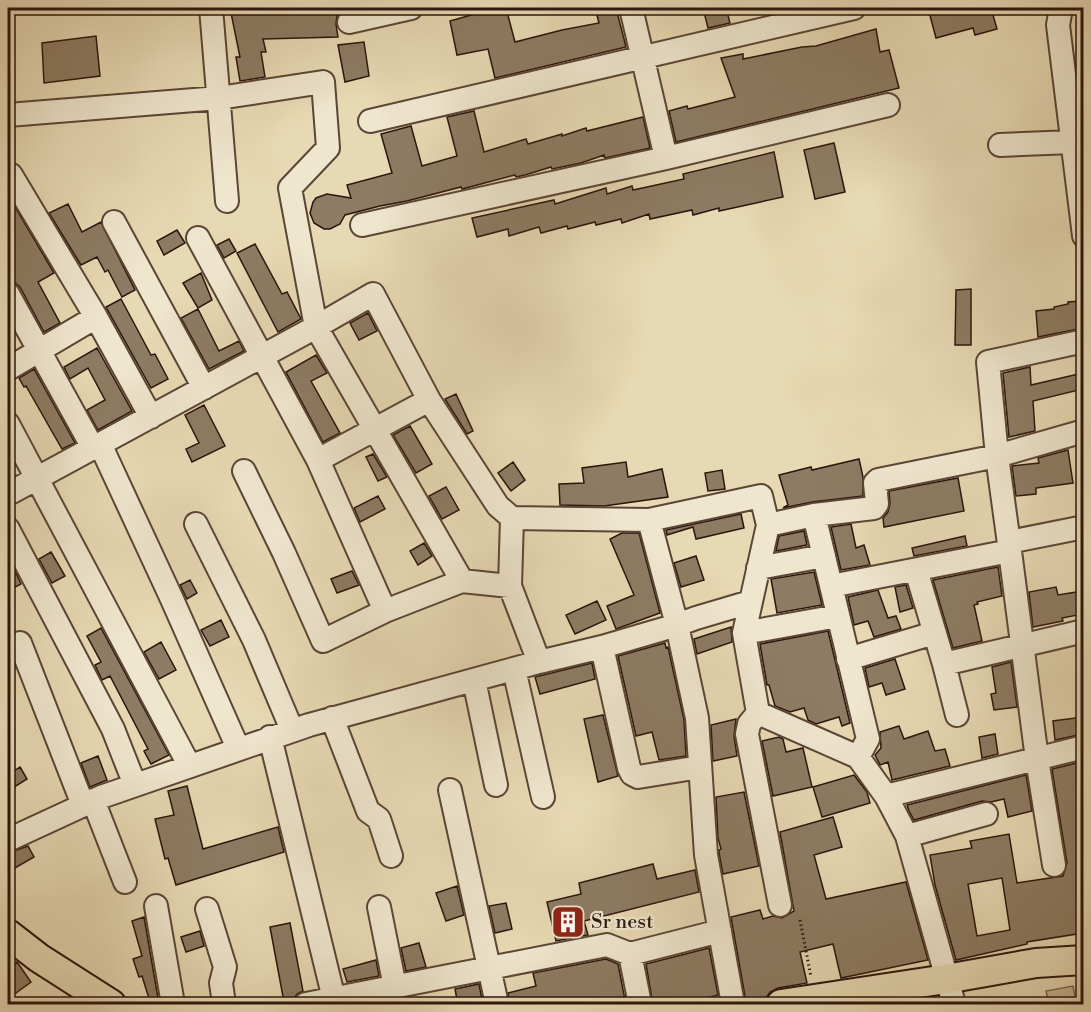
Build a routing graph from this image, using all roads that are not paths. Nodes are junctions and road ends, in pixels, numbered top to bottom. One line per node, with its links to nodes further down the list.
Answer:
1 (212, 8): 8 (street)
2 (411, 8): 6 (street)
3 (631, 8): 7 (street)
4 (854, 8): 7 (street)
5 (1060, 8): 12 (street)
6 (349, 22)
7 (643, 57): 11 (street); 14 (street)
8 (219, 98): 10 (street); 16 (street); 23 (street)
9 (888, 105): 14 (street)
10 (8, 115)
11 (370, 121)
12 (1072, 142): 13 (street); 19 (street)
13 (1000, 144)
14 (666, 158): 18 (street)
15 (8, 175): 22 (street)
16 (227, 201)
17 (114, 222): 28 (street)
18 (362, 225)
19 (1083, 236)
20 (198, 238): 26 (street)
21 (8, 294): 25 (street)
22 (96, 317): 25 (street); 30 (street)
23 (316, 327): 26 (street); 29 (street); 32 (street)
24 (1083, 341): 35 (street)
25 (40, 350): 27 (street); 34 (street)
26 (262, 357): 28 (street); 36 (street)
27 (8, 369)
28 (204, 388): 30 (street)
29 (429, 400): 32 (street); 41 (street)
30 (150, 417): 34 (street)
31 (8, 424): 38 (street)
32 (375, 430): 36 (street); 51 (street)
33 (1083, 431): 35 (street)
34 (97, 446): 38 (street); 75 (street)
35 (997, 456): 40 (street); 47 (street)
36 (318, 460): 55 (street)
37 (244, 471): 55 (street)
38 (36, 479): 39 (street); 78 (street)
39 (8, 494)
40 (814, 515): 44 (street); 48 (street)
41 (512, 518): 42 (street); 52 (street)
42 (650, 520): 44 (street); 57 (street)
43 (196, 525): 72 (street)
44 (768, 525): 49 (street)
45 (1083, 527): 47 (street)
46 (8, 529): 80 (street)
47 (1009, 546): 50 (street); 62 (street)
48 (824, 556): 49 (street); 53 (street)
49 (758, 568): 54 (street)
50 (916, 570): 53 (street); 60 (street)
51 (462, 581): 52 (street); 55 (street)
52 (510, 586): 65 (street)
53 (831, 586): 56 (street)
54 (750, 602): 57 (street); 59 (street)
55 (386, 611)
56 (838, 616): 59 (street); 64 (street)
57 (677, 626): 63 (street); 79 (street)
58 (1083, 631): 62 (street)
59 (744, 633): 69 (street)
60 (933, 633): 64 (street); 66 (street)
61 (20, 643): 85 (street)
62 (1022, 646): 66 (street); 77 (street)
63 (602, 647): 65 (street); 79 (street)
64 (848, 659): 76 (street)
65 (539, 662): 67 (street)
66 (944, 664): 70 (street)
67 (514, 669): 68 (street); 84 (street)
68 (474, 680): 71 (street); 81 (street)
69 (758, 713): 76 (street); 92 (street)
70 (957, 715)
71 (332, 718): 72 (street); 89 (street)
72 (292, 730): 73 (street)
73 (270, 737): 75 (street); 103 (street)
74 (1083, 747): 77 (street)
75 (238, 748): 78 (street)
76 (858, 757): 83 (street)
77 (1036, 759): 83 (street); 90 (street)
78 (189, 765): 80 (street)
79 (700, 767): 96 (street)
80 (135, 785): 85 (street)
81 (496, 785)
82 (450, 790): 100 (street)
83 (886, 796): 87 (street)
84 (543, 797)
85 (88, 802): 88 (street); 91 (street)
86 (986, 814): 87 (street)
87 (907, 836): 102 (street)
88 (8, 840)
89 (391, 856)
90 (1054, 865)
91 (125, 882)
92 (780, 904)
93 (156, 906): 107 (street)
94 (379, 907): 101 (street)
95 (207, 909): 108 (street)
96 (720, 931): 98 (street); 112 (street)
97 (8, 934): 106 (main road)
98 (630, 954): 100 (street); 111 (street)
99 (1083, 960): 102 (main road)
100 (490, 968): 101 (street); 110 (street)
101 (395, 987): 104 (street)
102 (950, 992): 105 (main road)
103 (334, 999): 104 (street); 109 (street)
104 (367, 999)
105 (795, 1003)
106 (111, 1005)
107 (173, 1005)
108 (224, 1005)
109 (306, 1005)
110 (497, 1005)
111 (640, 1005)
112 (733, 1005)

